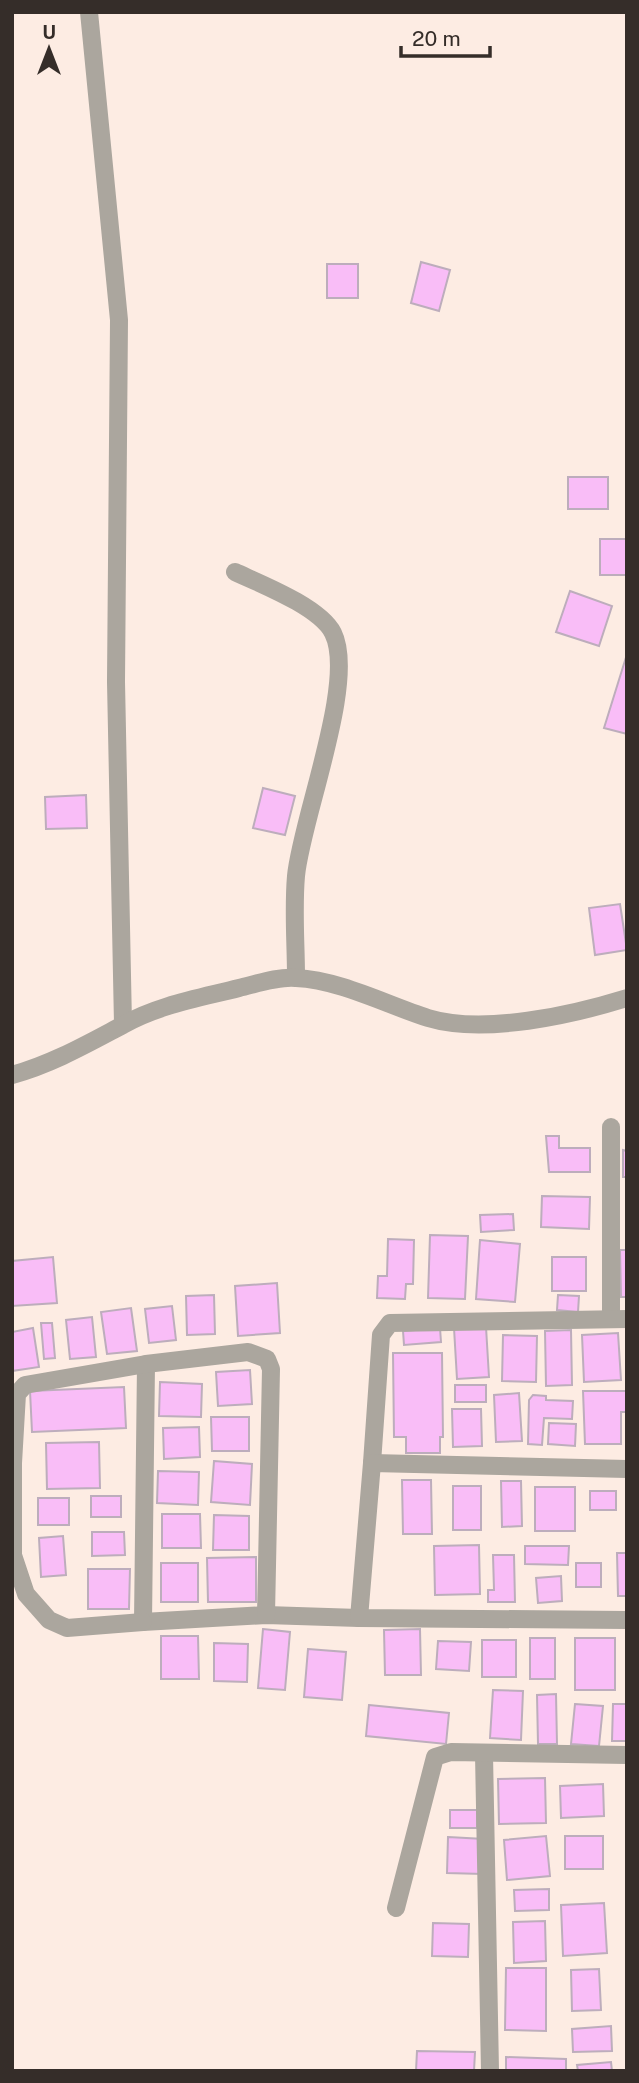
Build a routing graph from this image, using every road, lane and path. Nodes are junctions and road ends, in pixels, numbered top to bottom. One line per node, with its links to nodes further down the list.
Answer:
1 (89, 12): 5 (street)
2 (235, 572): 3 (street)
3 (296, 977): 4 (street); 5 (street)
4 (627, 998)
5 (124, 1024): 6 (street)
6 (12, 1075)
7 (611, 1127): 8 (street)
8 (619, 1319): 10 (street)
9 (146, 1364): 12 (street); 15 (street); 15 (street)
10 (372, 1463): 11 (street); 13 (street)
11 (627, 1469)
12 (266, 1615): 13 (street); 15 (street)
13 (359, 1618): 14 (street)
14 (627, 1620)
15 (143, 1622)
16 (484, 1754): 17 (street); 18 (street); 19 (street)
17 (627, 1755)
18 (396, 1908)
19 (489, 2071)

